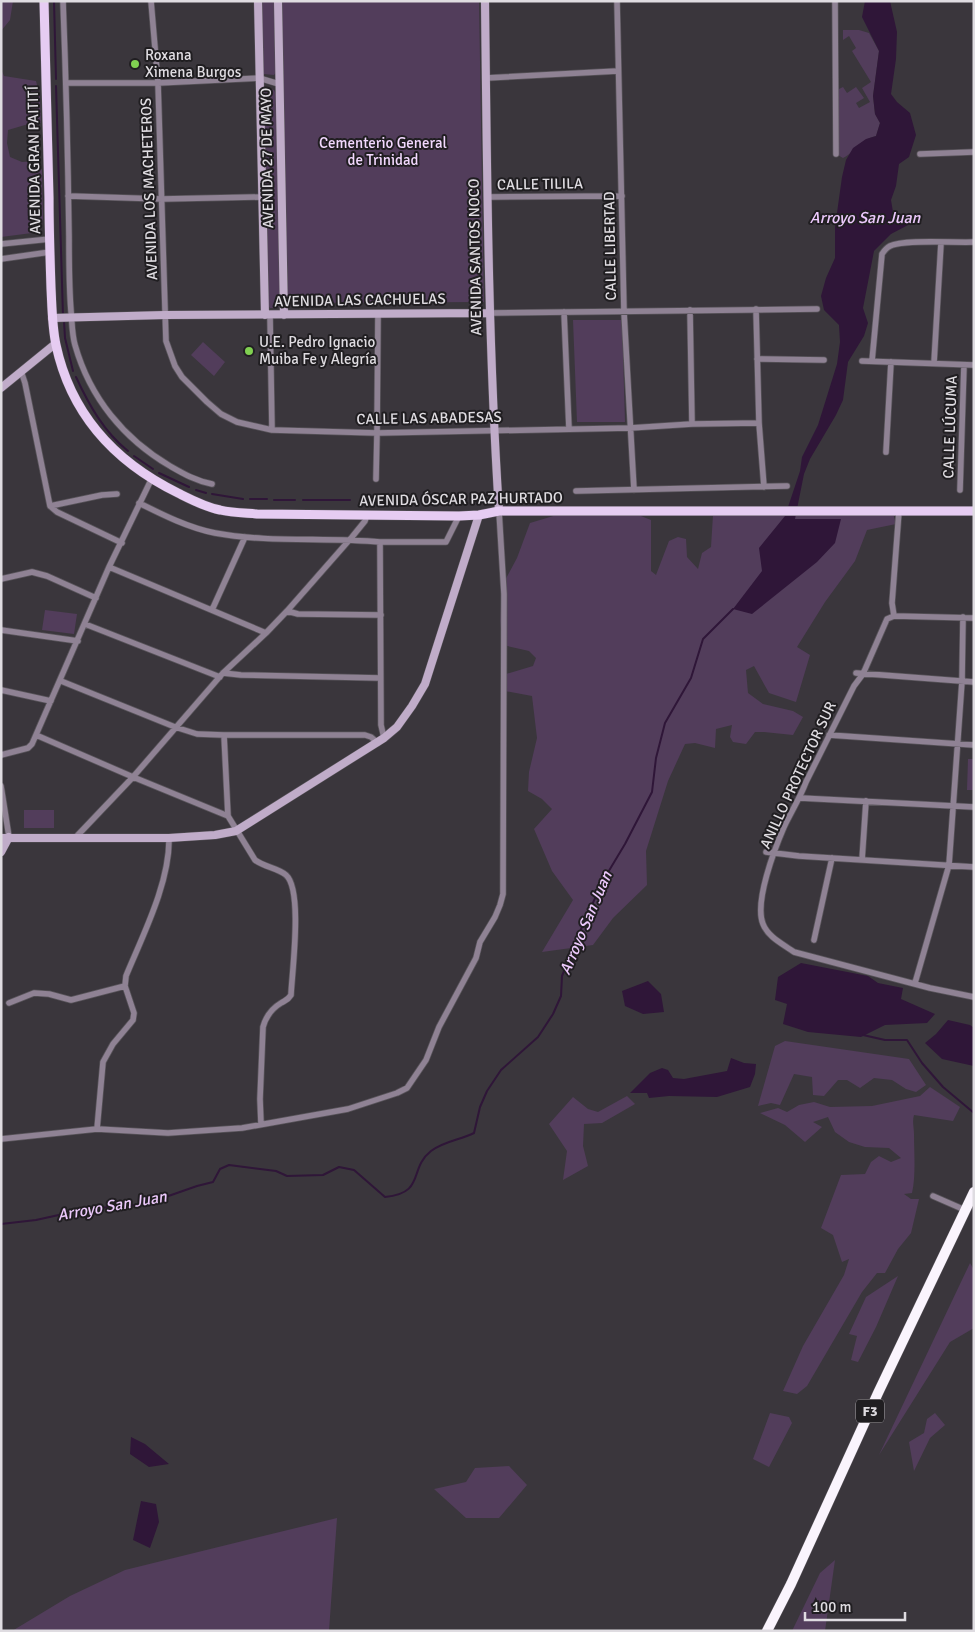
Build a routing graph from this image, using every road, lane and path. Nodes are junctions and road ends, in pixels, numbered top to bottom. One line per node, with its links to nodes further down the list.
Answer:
1 (44, 1): 23 (main road, AVENIDA GRAN PAITITÍ)
2 (63, 1): 12 (street)
3 (151, 1): 13 (street, AVENIDA LOS MACHETEROS)
4 (258, 1): 10 (street, AVENIDA 27 DE MAYO)
5 (278, 1): 14 (street, AVENIDA 27 DE MAYO)
6 (485, 1): 11 (street, AVENIDA SANTOS NOCO)
7 (617, 1): 9 (street, CALLE LIBERTAD)
8 (834, 1): 16 (street)
9 (618, 72): 11 (street); 19 (street, CALLE LIBERTAD)
10 (259, 78): 13 (street); 14 (street); 20 (street, AVENIDA 27 DE MAYO)
11 (486, 78): 21 (street, AVENIDA SANTOS NOCO)
12 (66, 83): 13 (street); 18 (street)
13 (158, 83): 22 (street, AVENIDA LOS MACHETEROS)
14 (279, 84): 37 (street, AVENIDA 27 DE MAYO)
15 (974, 152): 17 (street)
16 (836, 154)
17 (920, 154)
18 (68, 196): 22 (street); 39 (street)
19 (622, 196): 21 (street, CALLE TILILA); 34 (street, CALLE LIBERTAD)
20 (262, 197): 22 (street); 36 (street, AVENIDA 27 DE MAYO)
21 (488, 197): 32 (street, AVENIDA SANTOS NOCO)
22 (162, 199): 38 (street, AVENIDA LOS MACHETEROS)
23 (50, 239): 26 (street); 27 (main road, AVENIDA GRAN PAITITÍ)
24 (974, 242): 25 (street)
25 (940, 243): 44 (street); 46 (street)
26 (1, 244)
27 (50, 252): 28 (street); 39 (main road, AVENIDA GRAN PAITITÍ)
28 (1, 259)
29 (756, 309): 30 (street, AVENIDA LAS CACHUELAS); 31 (street, AVENIDA LAS CACHUELAS); 41 (street)
30 (817, 309)
31 (690, 310): 34 (street, AVENIDA LAS CACHUELAS); 52 (street)
32 (490, 312): 33 (street, AVENIDA LAS CACHUELAS); 35 (street, AVENIDA LAS CACHUELAS); 56 (street, AVENIDA SANTOS NOCO)
33 (564, 312): 34 (street, AVENIDA LAS CACHUELAS); 54 (street)
34 (624, 312): 53 (street, CALLE LIBERTAD)
35 (378, 314): 37 (street, AVENIDA LAS CACHUELAS); 57 (street)
36 (268, 315): 37 (street, AVENIDA LAS CACHUELAS); 38 (street, AVENIDA LAS CACHUELAS); 55 (street, AVENIDA 27 DE MAYO)
37 (284, 315)
38 (165, 316): 39 (street, AVENIDA LAS CACHUELAS); 55 (street, CALLE LAS ABADESAS)
39 (63, 318): 40 (main road, AVENIDA ÓSCAR PAZ HURTADO); 61 (street)
40 (55, 344): 49 (street); 60 (main road, AVENIDA ÓSCAR PAZ HURTADO)
41 (758, 359): 42 (street); 51 (street)
42 (824, 360)
43 (862, 361): 44 (street)
44 (872, 361): 45 (street)
45 (891, 362): 46 (street); 58 (street)
46 (934, 363): 47 (street)
47 (964, 365): 48 (street); 65 (street, CALLE LÚCUMA)
48 (974, 365)
49 (21, 371): 50 (street); 69 (street)
50 (1, 388)
51 (759, 423): 52 (street, CALLE LAS ABADESAS); 62 (street)
52 (692, 424): 53 (street, CALLE LAS ABADESAS)
53 (630, 428): 54 (street, CALLE LAS ABADESAS); 64 (street, CALLE LIBERTAD)
54 (569, 429): 56 (street, CALLE LAS ABADESAS)
55 (272, 430): 57 (street, CALLE LAS ABADESAS)
56 (494, 430): 57 (street, CALLE LAS ABADESAS); 72 (street, AVENIDA SANTOS NOCO)
57 (377, 433): 59 (street)
58 (886, 452)
59 (376, 478)
60 (151, 480): 68 (street); 75 (main road, AVENIDA ÓSCAR PAZ HURTADO)
61 (212, 484)
62 (764, 486): 63 (street); 64 (street)
63 (787, 486)
64 (634, 490): 66 (street)
65 (960, 490)
66 (576, 492)
67 (117, 494): 69 (street)
68 (139, 504): 76 (street); 79 (street)
69 (50, 506): 79 (street)
70 (899, 511): 71 (main road, AVENIDA ÓSCAR PAZ HURTADO); 72 (main road, AVENIDA ÓSCAR PAZ HURTADO); 86 (street)
71 (974, 511)
72 (499, 512): 73 (main road, AVENIDA ÓSCAR PAZ HURTADO); 133 (street)
73 (479, 515): 74 (main road, AVENIDA ÓSCAR PAZ HURTADO); 106 (street)
74 (459, 516): 75 (main road, AVENIDA ÓSCAR PAZ HURTADO); 78 (street)
75 (366, 518): 77 (street)
76 (245, 537): 77 (street); 83 (street)
77 (351, 538): 78 (street); 84 (street)
78 (380, 542): 85 (street)
79 (122, 543): 80 (street)
80 (110, 567): 82 (street); 83 (street)
81 (1, 579): 82 (street)
82 (96, 598): 89 (street)
83 (212, 610): 91 (street)
84 (287, 611): 85 (street); 91 (street)
85 (381, 615): 96 (street)
86 (894, 616): 87 (street); 94 (street, ANILLO PROTECTOR SUR)
87 (963, 617): 88 (street); 98 (street)
88 (974, 618)
89 (85, 624): 92 (street); 95 (street)
90 (1, 630): 92 (street)
91 (266, 634): 95 (street)
92 (78, 641): 97 (street)
93 (856, 673): 94 (street)
94 (863, 674): 98 (street); 104 (street, ANILLO PROTECTOR SUR)
95 (221, 675): 96 (street); 102 (street)
96 (380, 678): 106 (street)
97 (61, 681): 101 (street); 102 (street)
98 (962, 681): 99 (street); 107 (street)
99 (974, 682)
100 (1, 690): 101 (street)
101 (51, 702): 103 (street)
102 (175, 727): 105 (street); 110 (street)
103 (36, 735): 109 (street); 110 (street)
104 (829, 735): 107 (street); 112 (street, ANILLO PROTECTOR SUR)
105 (224, 736): 106 (street); 116 (street)
106 (381, 740): 117 (street)
107 (958, 744): 108 (street); 114 (street)
108 (974, 745)
109 (1, 756)
110 (133, 777): 116 (street); 118 (street)
111 (1, 786): 119 (street)
112 (800, 798): 113 (street); 123 (street, ANILLO PROTECTOR SUR)
113 (866, 801): 114 (street); 125 (street)
114 (952, 806): 115 (street); 126 (street)
115 (974, 807)
116 (228, 816): 117 (street)
117 (236, 830): 120 (street); 133 (street)
118 (76, 837): 119 (street); 120 (street)
119 (5, 838): 121 (street)
120 (169, 838): 130 (street)
121 (1, 852)
122 (766, 852): 123 (street)
123 (774, 853): 124 (street); 129 (street, ANILLO PROTECTOR SUR)
124 (832, 858): 125 (street); 128 (street)
125 (862, 860): 126 (street)
126 (949, 865): 127 (street); 129 (street)
127 (974, 867)
128 (814, 940)
129 (915, 983): 131 (street, ANILLO PROTECTOR SUR)
130 (125, 986): 132 (street); 134 (street)
131 (974, 997)
132 (9, 1003)
133 (261, 1124): 134 (street)
134 (97, 1129): 135 (street)
135 (1, 1138)
136 (974, 1192): 138 (highway, F3)
137 (933, 1196): 138 (street)
138 (965, 1210): 139 (highway, F3)
139 (767, 1631)

